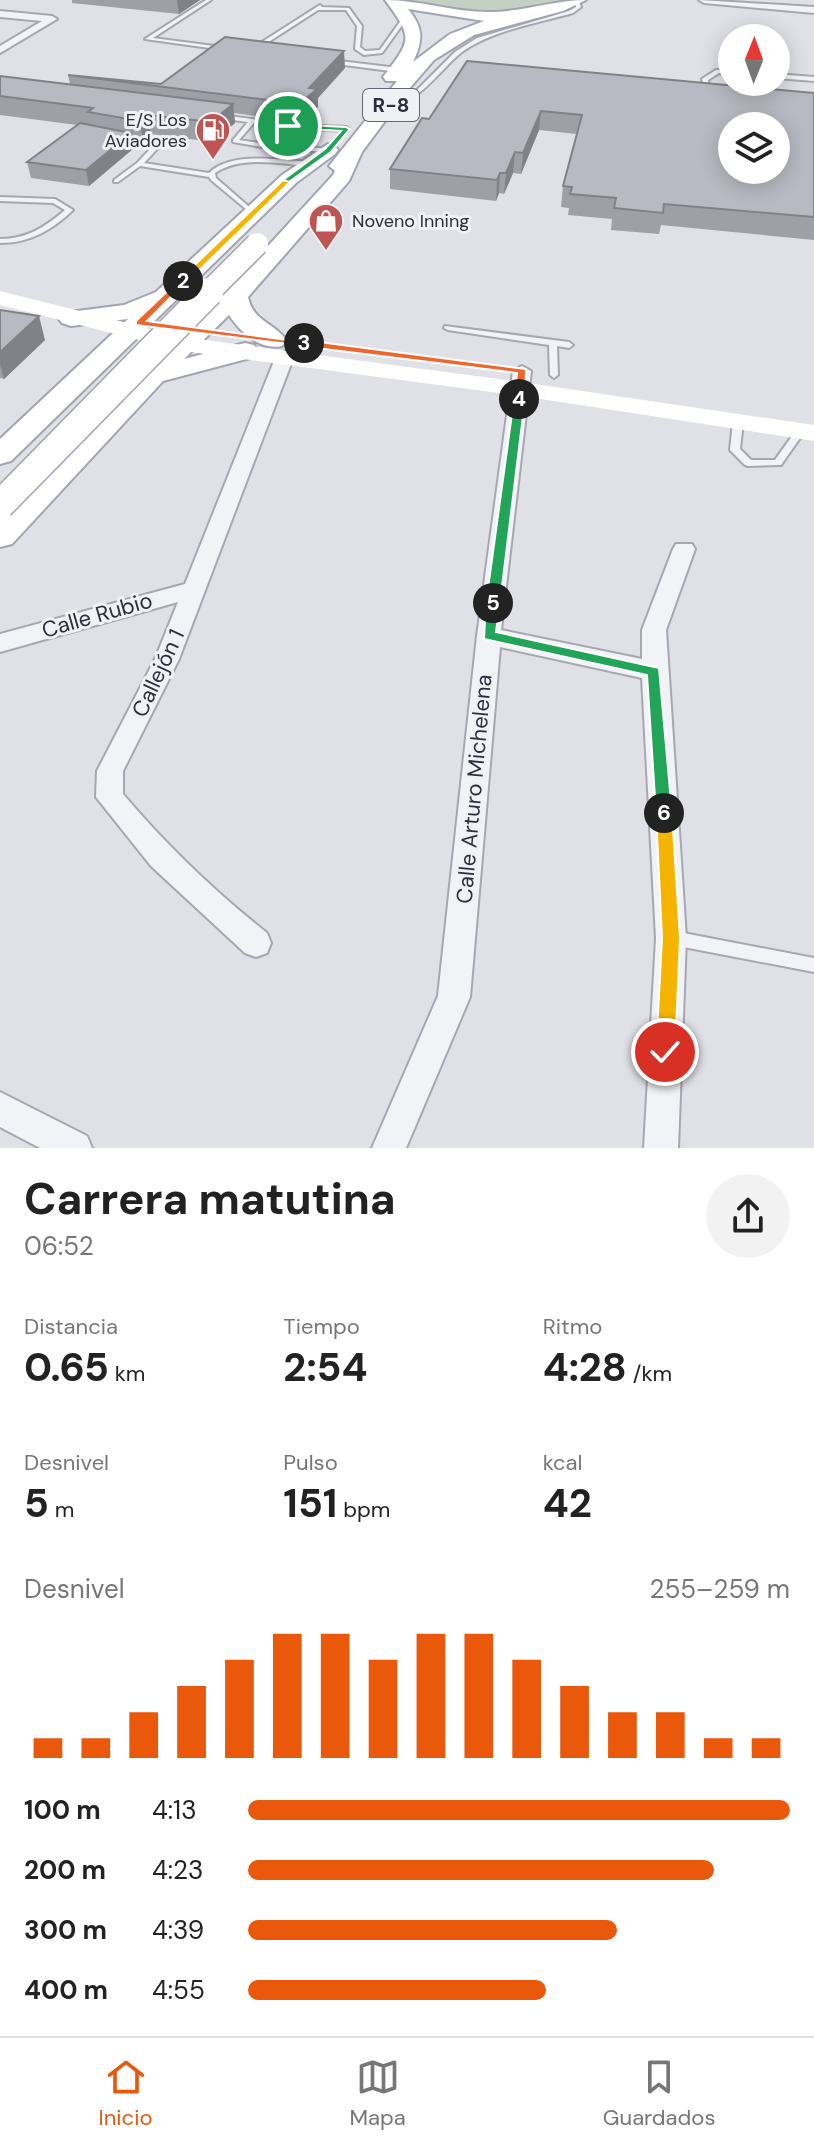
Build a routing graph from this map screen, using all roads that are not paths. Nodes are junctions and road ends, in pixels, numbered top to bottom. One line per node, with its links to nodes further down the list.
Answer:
1 (209, 0): 12 (lane)
2 (331, 0): 6 (lane)
3 (392, 0): 7 (main road, R-8); 10 (main road, R-8)
4 (704, 0): 8 (street)
5 (578, 1): 7 (main road, R-8); 22 (lane)
6 (316, 8): 13 (lane); 14 (lane)
7 (550, 10): 22 (main road, R-8)
8 (814, 10)
9 (0, 14): 11 (street)
10 (406, 17): 13 (lane); 17 (main road, R-8)
11 (0, 50)
12 (235, 51)
13 (377, 53): 16 (lane)
14 (264, 54)
15 (320, 61): 16 (lane)
16 (377, 68): 17 (lane)
17 (398, 70): 26 (main road, R-8)
18 (718, 71): 21 (lane)
19 (790, 77): 20 (lane)
20 (814, 79)
21 (718, 90)
22 (391, 104): 30 (main road, R-8)
23 (206, 115): 24 (lane)
24 (253, 121): 25 (lane); 28 (lane)
25 (288, 126): 26 (lane); 28 (lane)
26 (346, 129): 29 (main road, R-8)
27 (114, 140): 31 (lane)
28 (268, 146): 29 (lane)
29 (328, 150): 32 (main road); 38 (main road, R-8)
30 (353, 153): 38 (main road, R-8); 40 (main road, R-8)
31 (139, 164): 33 (lane); 34 (lane)
32 (309, 164): 33 (lane); 36 (main road)
33 (212, 175): 36 (lane)
34 (116, 181)
35 (0, 199): 37 (lane)
36 (253, 213): 39 (main road)
37 (0, 241)
38 (250, 242): 57 (main road, R-8); 58 (main road, R-8, bridge)
39 (176, 288): 42 (main road); 43 (main road)
40 (236, 296): 45 (main road, R-8); 48 (main road)
41 (0, 298): 42 (main road)
42 (71, 318): 43 (main road); 50 (main road)
43 (135, 327): 45 (main road); 50 (main road)
44 (448, 328): 46 (lane)
45 (190, 338): 48 (main road); 49 (main road); 51 (main road)
46 (553, 343): 47 (lane); 52 (lane)
47 (569, 345)
48 (279, 348): 49 (main road); 53 (main road); 61 (street, Callejón 1)
49 (245, 351): 51 (main road)
50 (85, 375): 56 (main road)
51 (153, 375): 59 (main road)
52 (554, 375): 53 (main road); 55 (main road)
53 (522, 380): 54 (main road); 62 (street, Calle Arturo Michelena)
54 (738, 422): 55 (main road); 55 (lane)
55 (809, 427)
56 (0, 455)
57 (0, 478)
58 (0, 505)
59 (0, 536)
60 (684, 549): 64 (street)
61 (195, 589): 63 (street, Calle Rubio); 66 (street, Callejón 1)
62 (489, 636): 64 (street); 70 (street, Calle Arturo Michelena)
63 (0, 643)
64 (654, 671): 65 (street)
65 (671, 938): 67 (lane); 71 (street)
66 (256, 943)
67 (814, 965)
68 (0, 1109): 69 (street)
69 (75, 1148)
70 (389, 1148)
71 (661, 1148)

